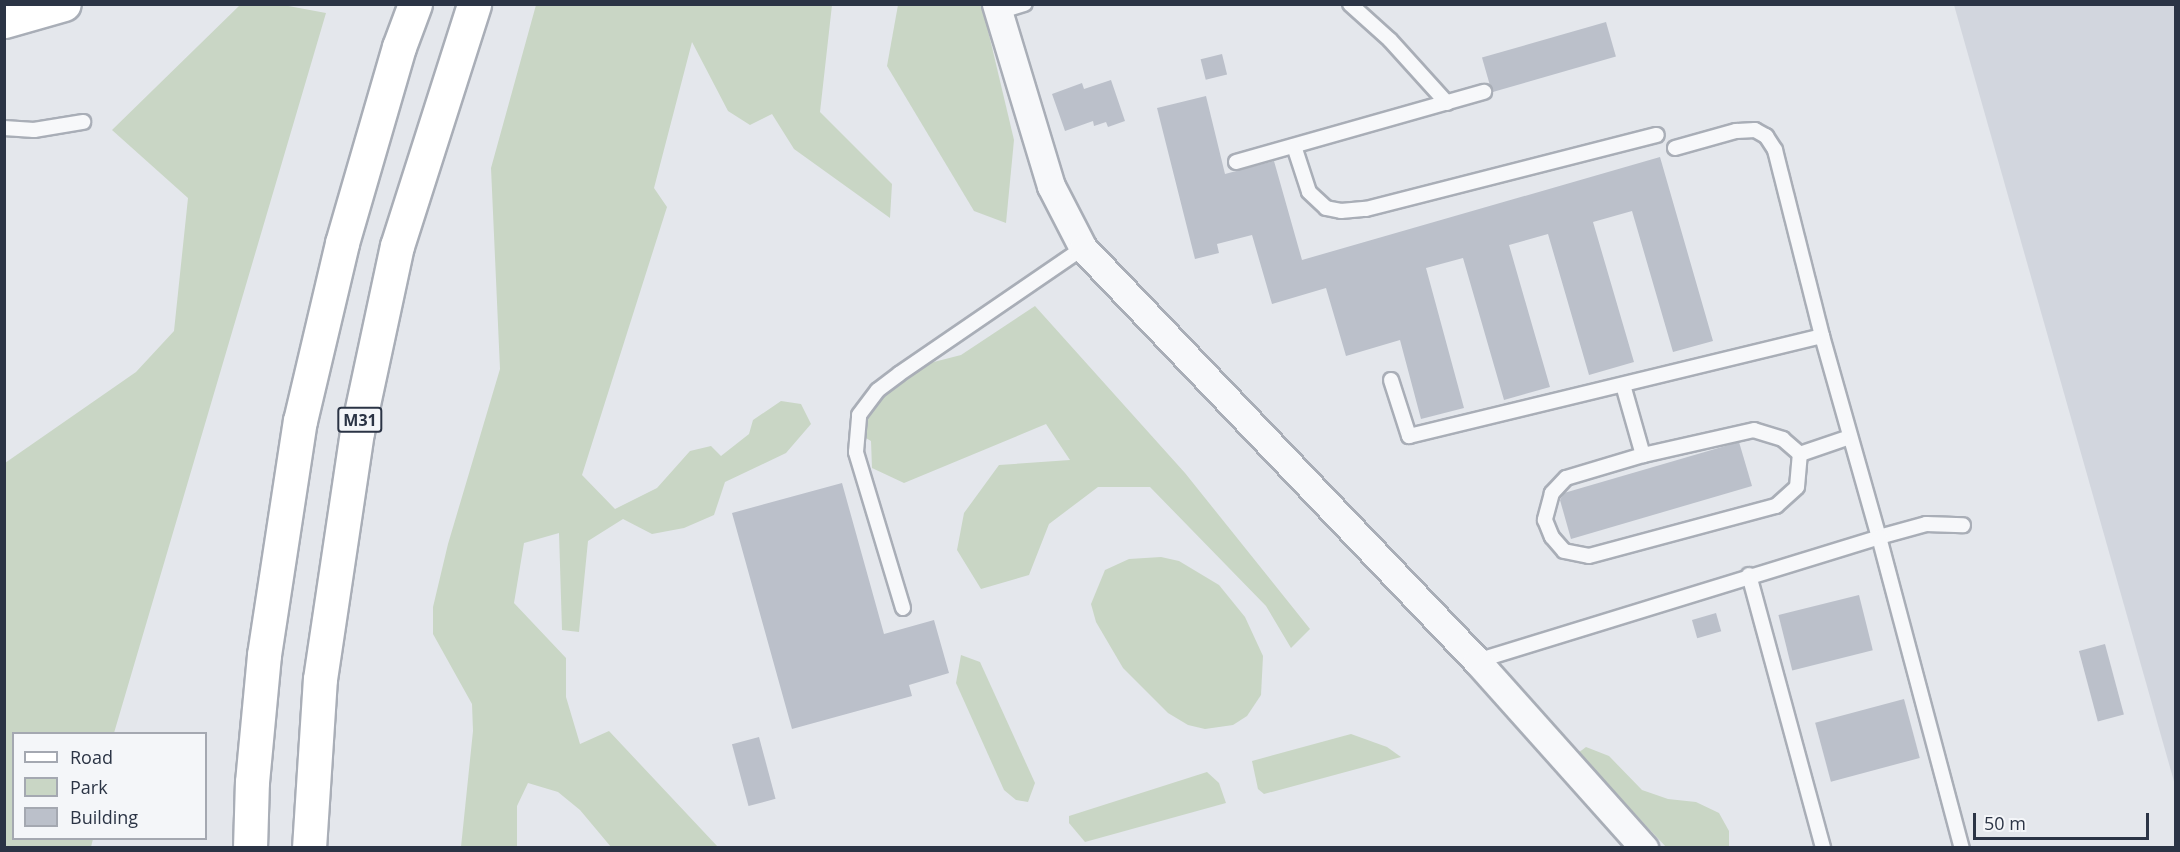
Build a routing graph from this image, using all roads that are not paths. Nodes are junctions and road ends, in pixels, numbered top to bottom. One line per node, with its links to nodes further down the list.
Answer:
1 (64, 4): 7 (main road)
2 (415, 4): 28 (main road)
3 (474, 4): 29 (main road, M31)
4 (1025, 4): 6 (lane)
5 (1350, 4): 9 (lane)
6 (997, 8): 16 (street)
7 (4, 21)
8 (1484, 92): 9 (lane)
9 (1448, 103): 13 (lane)
10 (83, 122): 11 (lane)
11 (4, 128)
12 (1657, 135): 13 (lane)
13 (1294, 146): 15 (lane)
14 (1675, 148): 17 (lane)
15 (1236, 162)
16 (1083, 248): 26 (lane); 27 (street)
17 (1822, 336): 19 (lane); 20 (lane)
18 (1391, 380): 19 (lane)
19 (1623, 385): 22 (lane)
20 (1850, 437): 21 (lane); 24 (lane)
21 (1800, 454): 22 (lane); 22 (lane)
22 (1643, 455)
23 (1963, 525): 24 (lane)
24 (1879, 537): 25 (lane); 32 (lane)
25 (1749, 575): 27 (lane); 31 (lane)
26 (903, 608)
27 (1477, 661): 30 (street)
28 (250, 848)
29 (309, 848)
30 (1644, 848)
31 (1823, 848)
32 (1962, 848)

